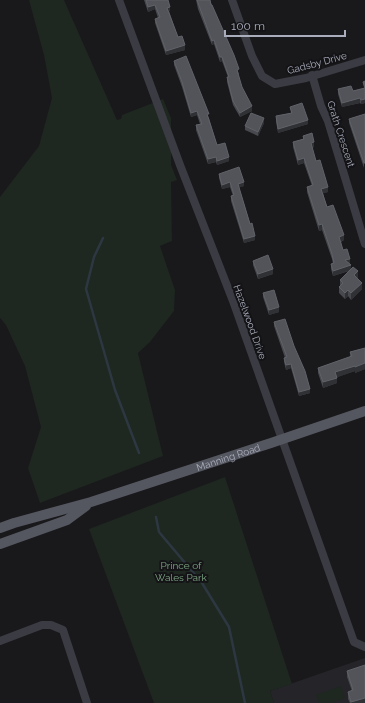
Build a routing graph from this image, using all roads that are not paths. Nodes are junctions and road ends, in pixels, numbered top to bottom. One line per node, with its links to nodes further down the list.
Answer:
1 (120, 0): 7 (street, Hazelwood Drive)
2 (232, 0): 4 (street, Gadsby Drive)
3 (365, 60): 4 (street, Gadsby Drive)
4 (312, 75): 5 (street, Grath Crescent)
5 (365, 244)
6 (365, 411): 7 (main road, Manning Road)
7 (282, 440): 8 (main road, Manning Road); 12 (street, Hazelwood Drive)
8 (91, 502): 9 (main road, Manning Road); 10 (main road, Manning Road)
9 (0, 528)
10 (0, 544)
11 (0, 640): 13 (street)
12 (365, 647)
13 (87, 703)

